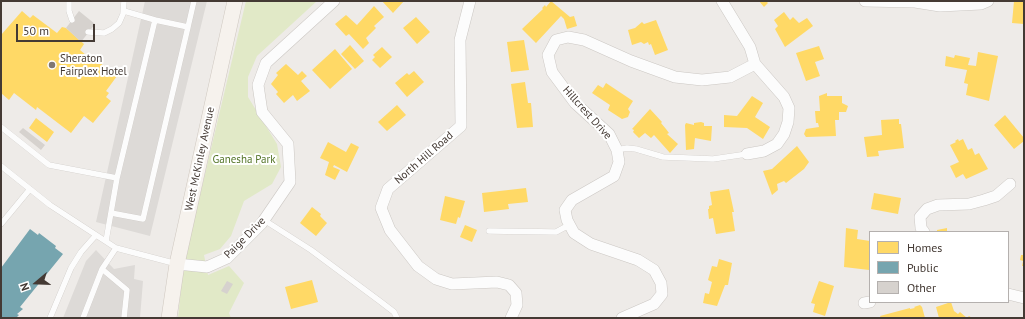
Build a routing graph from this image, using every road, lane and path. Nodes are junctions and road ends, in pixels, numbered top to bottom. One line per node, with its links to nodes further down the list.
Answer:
1 (69, 1): 12 (lane)
2 (124, 1): 11 (lane)
3 (194, 1): 14 (lane)
4 (235, 1): 33 (main road, West McKinley Avenue)
5 (334, 1): 25 (street, Paige Drive)
6 (470, 1): 42 (street, North Hill Road)
7 (722, 1): 16 (street)
8 (864, 1): 10 (street)
9 (988, 1): 10 (street)
10 (915, 2)
11 (124, 11): 13 (lane); 15 (lane)
12 (72, 20)
13 (155, 20): 14 (lane); 21 (lane)
14 (188, 27): 24 (lane)
15 (88, 32)
16 (755, 64): 18 (street, Hillcrest Drive); 19 (street)
17 (1, 127): 21 (lane)
18 (617, 150): 19 (lane); 27 (street, Hillcrest Drive)
19 (747, 154)
20 (1, 166): 23 (lane)
21 (117, 178): 24 (lane)
22 (1010, 184): 29 (street)
23 (30, 189): 26 (lane); 30 (lane)
24 (111, 213): 31 (lane)
25 (264, 220): 33 (street, Paige Drive); 41 (lane)
26 (1, 224)
27 (569, 225): 28 (lane); 43 (street)
28 (489, 230)
29 (923, 231)
30 (96, 235): 31 (lane); 37 (lane)
31 (106, 241): 32 (lane)
32 (116, 248): 33 (lane); 34 (lane)
33 (177, 264): 40 (main road, West McKinley Avenue)
34 (102, 269): 38 (lane); 39 (lane)
35 (1009, 294): 36 (street)
36 (1024, 298)
37 (50, 318)
38 (83, 318)
39 (124, 318)
40 (169, 318)
41 (397, 318)
42 (511, 318)
43 (622, 318)

